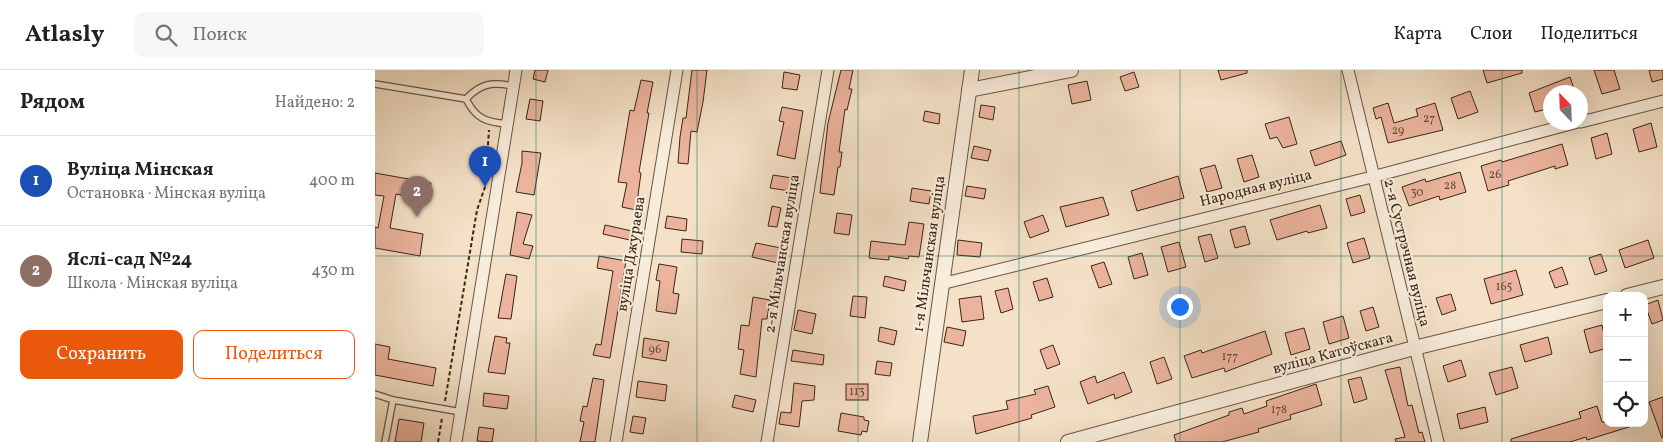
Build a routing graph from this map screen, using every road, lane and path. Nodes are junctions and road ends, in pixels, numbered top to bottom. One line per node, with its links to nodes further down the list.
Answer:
1 (516, 70): 8 (street)
2 (677, 70): 29 (street, вуліца Джураева)
3 (828, 70): 30 (street, 2-я Мільчанская вуліца)
4 (972, 70): 9 (street, 1-я Мільчанская вуліца)
5 (1071, 70): 9 (street)
6 (1348, 70): 16 (street, 2-я Сустрэчная вуліца)
7 (375, 84): 10 (lane)
8 (514, 86): 10 (lane); 14 (street)
9 (969, 90): 17 (street, 1-я Мільчанская вуліца)
10 (466, 99): 13 (lane)
11 (1663, 101): 12 (street, Народная вуліца)
12 (1588, 120)
13 (490, 122): 14 (lane); 24 (path)
14 (507, 124): 25 (street)
15 (1549, 130): 16 (street, Народная вуліца)
16 (1372, 177): 17 (street, Народная вуліца); 21 (street, 2-я Сустрэчная вуліца)
17 (941, 284): 31 (street, 1-я Мільчанская вуліца)
18 (1663, 287): 19 (street)
19 (1643, 292)
20 (1603, 302): 21 (street, вуліца Катоўскага)
21 (1414, 348): 32 (street, вуліца Катоўскага); 33 (street, 2-я Сустрэчная вуліца)
22 (375, 394): 23 (lane)
23 (393, 400): 24 (lane); 26 (lane)
24 (444, 409): 25 (lane); 27 (path)
25 (461, 412): 28 (street)
26 (385, 442)
27 (438, 442)
28 (456, 442)
29 (616, 442)
30 (767, 442)
31 (920, 442)
32 (1068, 442)
33 (1438, 442)

